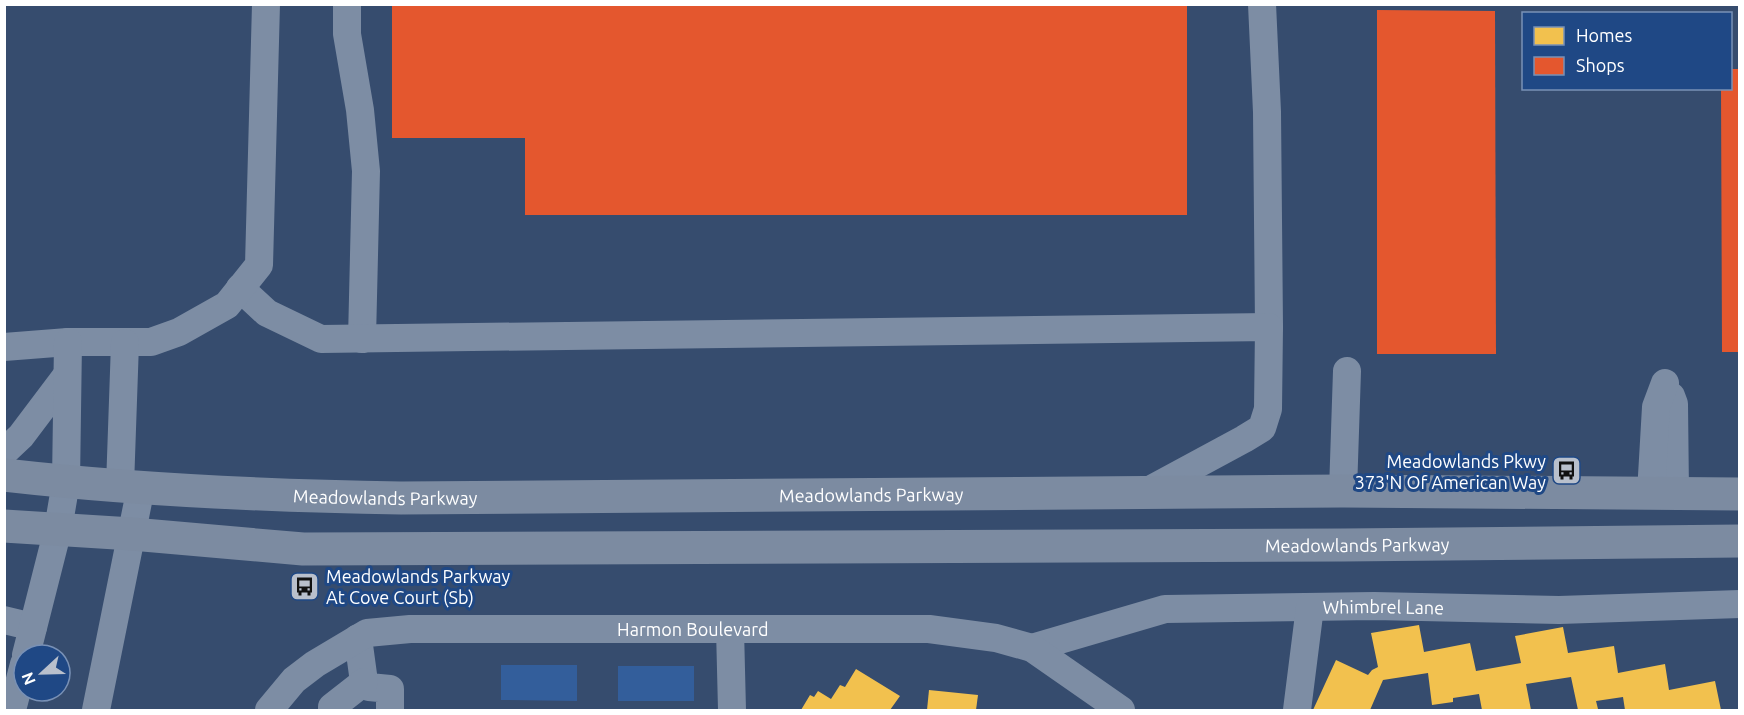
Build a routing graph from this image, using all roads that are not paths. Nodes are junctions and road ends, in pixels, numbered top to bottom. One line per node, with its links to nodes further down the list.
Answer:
1 (266, 4): 4 (street)
2 (347, 4): 6 (street)
3 (1262, 4): 5 (street)
4 (240, 288): 6 (street); 8 (street)
5 (1269, 327): 6 (street); 17 (street)
6 (362, 339)
7 (68, 342): 8 (street); 9 (street); 11 (street)
8 (125, 343): 15 (street)
9 (4, 347)
10 (1347, 371): 16 (street)
11 (67, 375): 12 (street); 14 (street)
12 (4, 452)
13 (4, 475): 14 (main road, Meadowlands Parkway)
14 (66, 482): 15 (main road, Meadowlands Parkway); 20 (street)
15 (130, 487): 17 (main road, Meadowlands Parkway); 21 (street)
16 (1343, 491): 17 (main road, Meadowlands Parkway); 18 (main road, Meadowlands Parkway)
17 (1144, 493)
18 (1740, 494)
19 (4, 526): 20 (main road, Meadowlands Parkway)
20 (58, 529): 21 (main road, Meadowlands Parkway); 26 (street)
21 (132, 534): 22 (main road, Meadowlands Parkway); 32 (street)
22 (1740, 541)
23 (1740, 604): 24 (street, Whimbrel Lane)
24 (1310, 607): 30 (street, Whimbrel Lane); 38 (street)
25 (4, 620): 26 (street)
26 (33, 627): 29 (street)
27 (730, 629): 28 (street, Harmon Boulevard); 30 (street, Harmon Boulevard); 36 (street)
28 (357, 638): 31 (street); 33 (street, Harmon Boulevard)
29 (29, 643)
30 (1032, 648): 37 (street, Harmon Boulevard)
31 (364, 682): 34 (street); 35 (street)
32 (96, 711)
33 (269, 711)
34 (332, 711)
35 (390, 711)
36 (732, 711)
37 (1121, 711)
38 (1297, 711)

